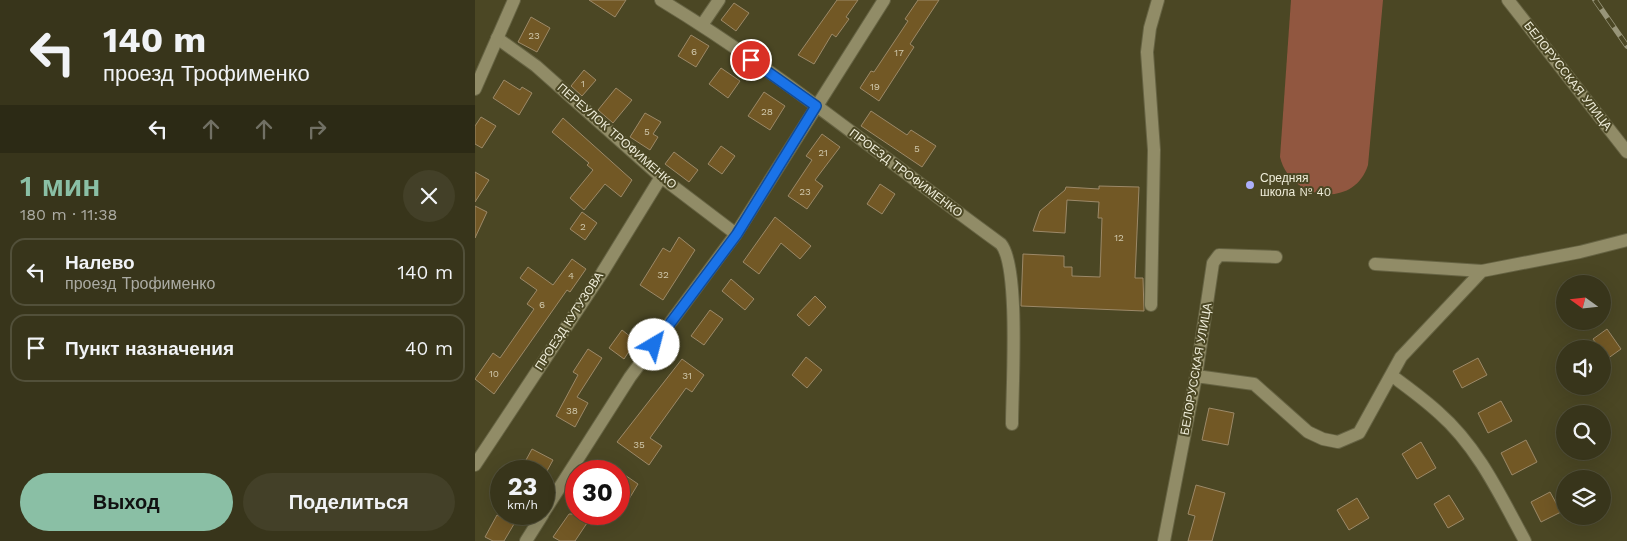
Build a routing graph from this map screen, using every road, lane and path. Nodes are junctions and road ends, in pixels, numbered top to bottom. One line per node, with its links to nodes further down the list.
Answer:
1 (514, 0): 8 (street)
2 (661, 0): 7 (street, ПРОЕЗД ТРОФИМЕНКО)
3 (719, 0): 7 (street)
4 (885, 0): 10 (street)
5 (1158, 0): 18 (street)
6 (1508, 0): 11 (street, БЕЛОРУССКАЯ УЛИЦА)
7 (702, 25): 10 (street, ПРОЕЗД ТРОФИМЕНКО)
8 (497, 38): 9 (street); 12 (street, ПЕРЕУЛОК ТРОФИМЕНКО)
9 (475, 89)
10 (816, 106): 13 (street); 21 (street, ПРОЕЗД ТРОФИМЕНКО)
11 (1627, 152)
12 (661, 177): 13 (street, ПЕРЕУЛОК ТРОФИМЕНКО); 22 (street, ПРОЕЗД КУТУЗОВА)
13 (737, 234): 23 (street)
14 (1627, 240): 17 (street)
15 (1276, 257): 20 (street, БЕЛОРУССКАЯ УЛИЦА)
16 (1375, 264): 17 (street)
17 (1482, 271): 19 (street)
18 (1151, 305)
19 (1391, 375): 20 (street); 27 (street)
20 (1196, 376): 26 (street, БЕЛОРУССКАЯ УЛИЦА)
21 (1012, 424)
22 (475, 465)
23 (555, 494)
24 (535, 525): 25 (street)
25 (525, 541)
26 (1164, 541)
27 (1525, 541)

